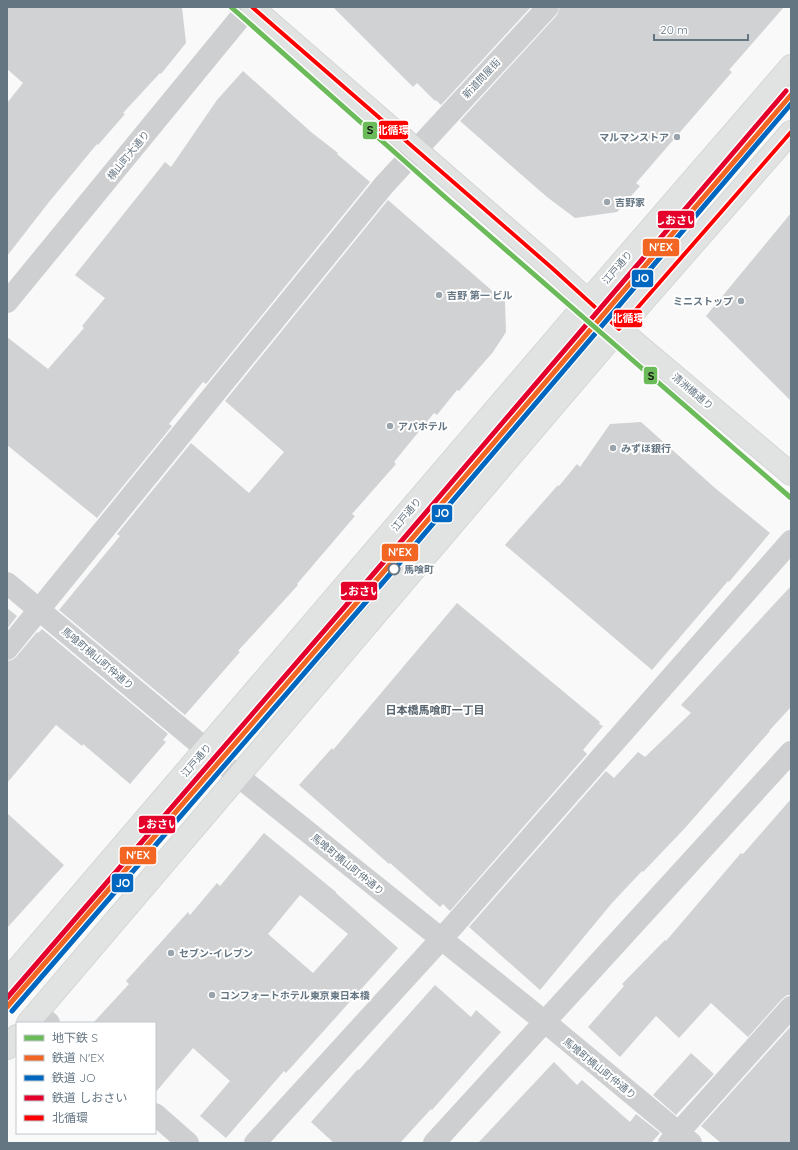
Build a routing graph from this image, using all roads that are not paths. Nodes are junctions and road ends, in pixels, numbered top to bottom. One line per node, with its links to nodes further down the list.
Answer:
1 (251, 7): 5 (main road, 清洲橋通り); 7 (street, 横山町大通り)
2 (548, 7): 5 (street, 新道問屋街)
3 (791, 66): 6 (main road, 江戸通り)
4 (791, 132): 8 (main road)
5 (415, 150): 6 (main road, 清洲橋通り); 12 (street, 新道問屋街)
6 (588, 301): 8 (main road, 清洲橋通り); 14 (main road, 江戸通り)
7 (7, 302)
8 (619, 330): 9 (main road, 清洲橋通り); 16 (main road)
9 (791, 474)
10 (791, 541): 17 (street)
11 (7, 583): 12 (street, 馬喰町横山町仲通り)
12 (39, 610): 13 (street, 新道問屋街); 14 (street, 馬喰町横山町仲通り)
13 (7, 649)
14 (206, 748): 16 (street, 馬喰町横山町仲通り); 18 (main road, 江戸通り)
15 (791, 752): 21 (street)
16 (238, 776): 17 (street, 馬喰町横山町仲通り); 20 (main road)
17 (441, 939): 21 (street, 馬喰町横山町仲通り); 27 (street)
18 (7, 981)
19 (791, 1007): 25 (street)
20 (38, 1020)
21 (545, 1022): 25 (street, 馬喰町横山町仲通り); 28 (street)
22 (16, 1037): 23 (main road)
23 (7, 1048)
24 (156, 1115): 26 (street)
25 (680, 1139)
26 (188, 1143)
27 (255, 1143)
28 (434, 1143)

